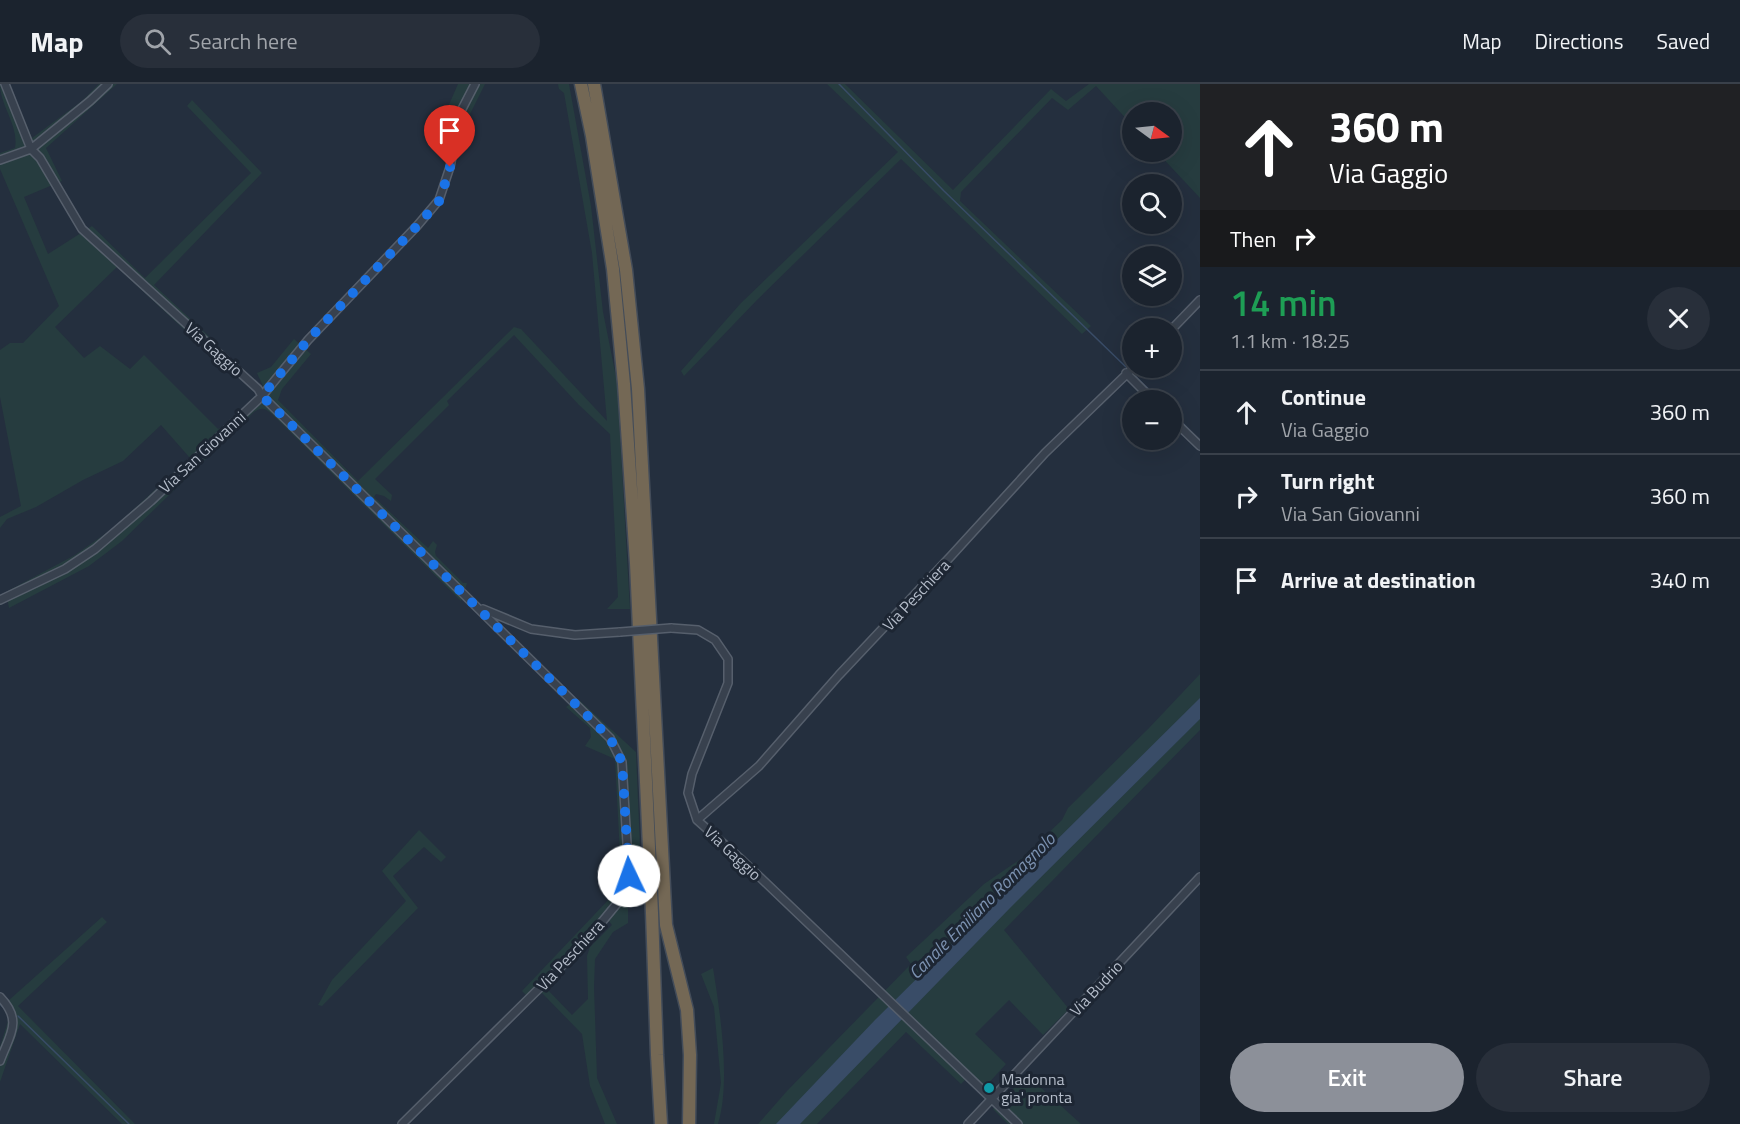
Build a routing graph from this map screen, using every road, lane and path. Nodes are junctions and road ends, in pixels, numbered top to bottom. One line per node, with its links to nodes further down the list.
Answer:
1 (5, 84): 6 (street, Via Gaggio)
2 (108, 84): 6 (street)
3 (475, 84): 13 (street, Via San Giovanni)
4 (581, 84): 25 (highway)
5 (594, 84): 26 (highway)
6 (31, 149): 7 (street); 13 (street, Via Gaggio)
7 (0, 160)
8 (1200, 300): 9 (street)
9 (1182, 318)
10 (1122, 377): 19 (street, Via Peschiera)
11 (1131, 378): 12 (street)
12 (1143, 390)
13 (262, 396): 16 (street, Via San Giovanni); 17 (street, Via Gaggio)
14 (1182, 429): 15 (street)
15 (1200, 446)
16 (0, 600)
17 (476, 606): 18 (street, Via Gaggio); 19 (street, Via Gaggio, bridge)
18 (485, 615): 24 (street, Via Peschiera)
19 (697, 820): 23 (street, Via Gaggio)
20 (1200, 877): 23 (street, Via Budrio)
21 (0, 997): 22 (street)
22 (0, 1061)
23 (991, 1099): 27 (street, Via Budrio); 28 (street, Via Gaggio)
24 (402, 1124)
25 (661, 1124)
26 (689, 1124)
27 (968, 1124)
28 (1018, 1124)

